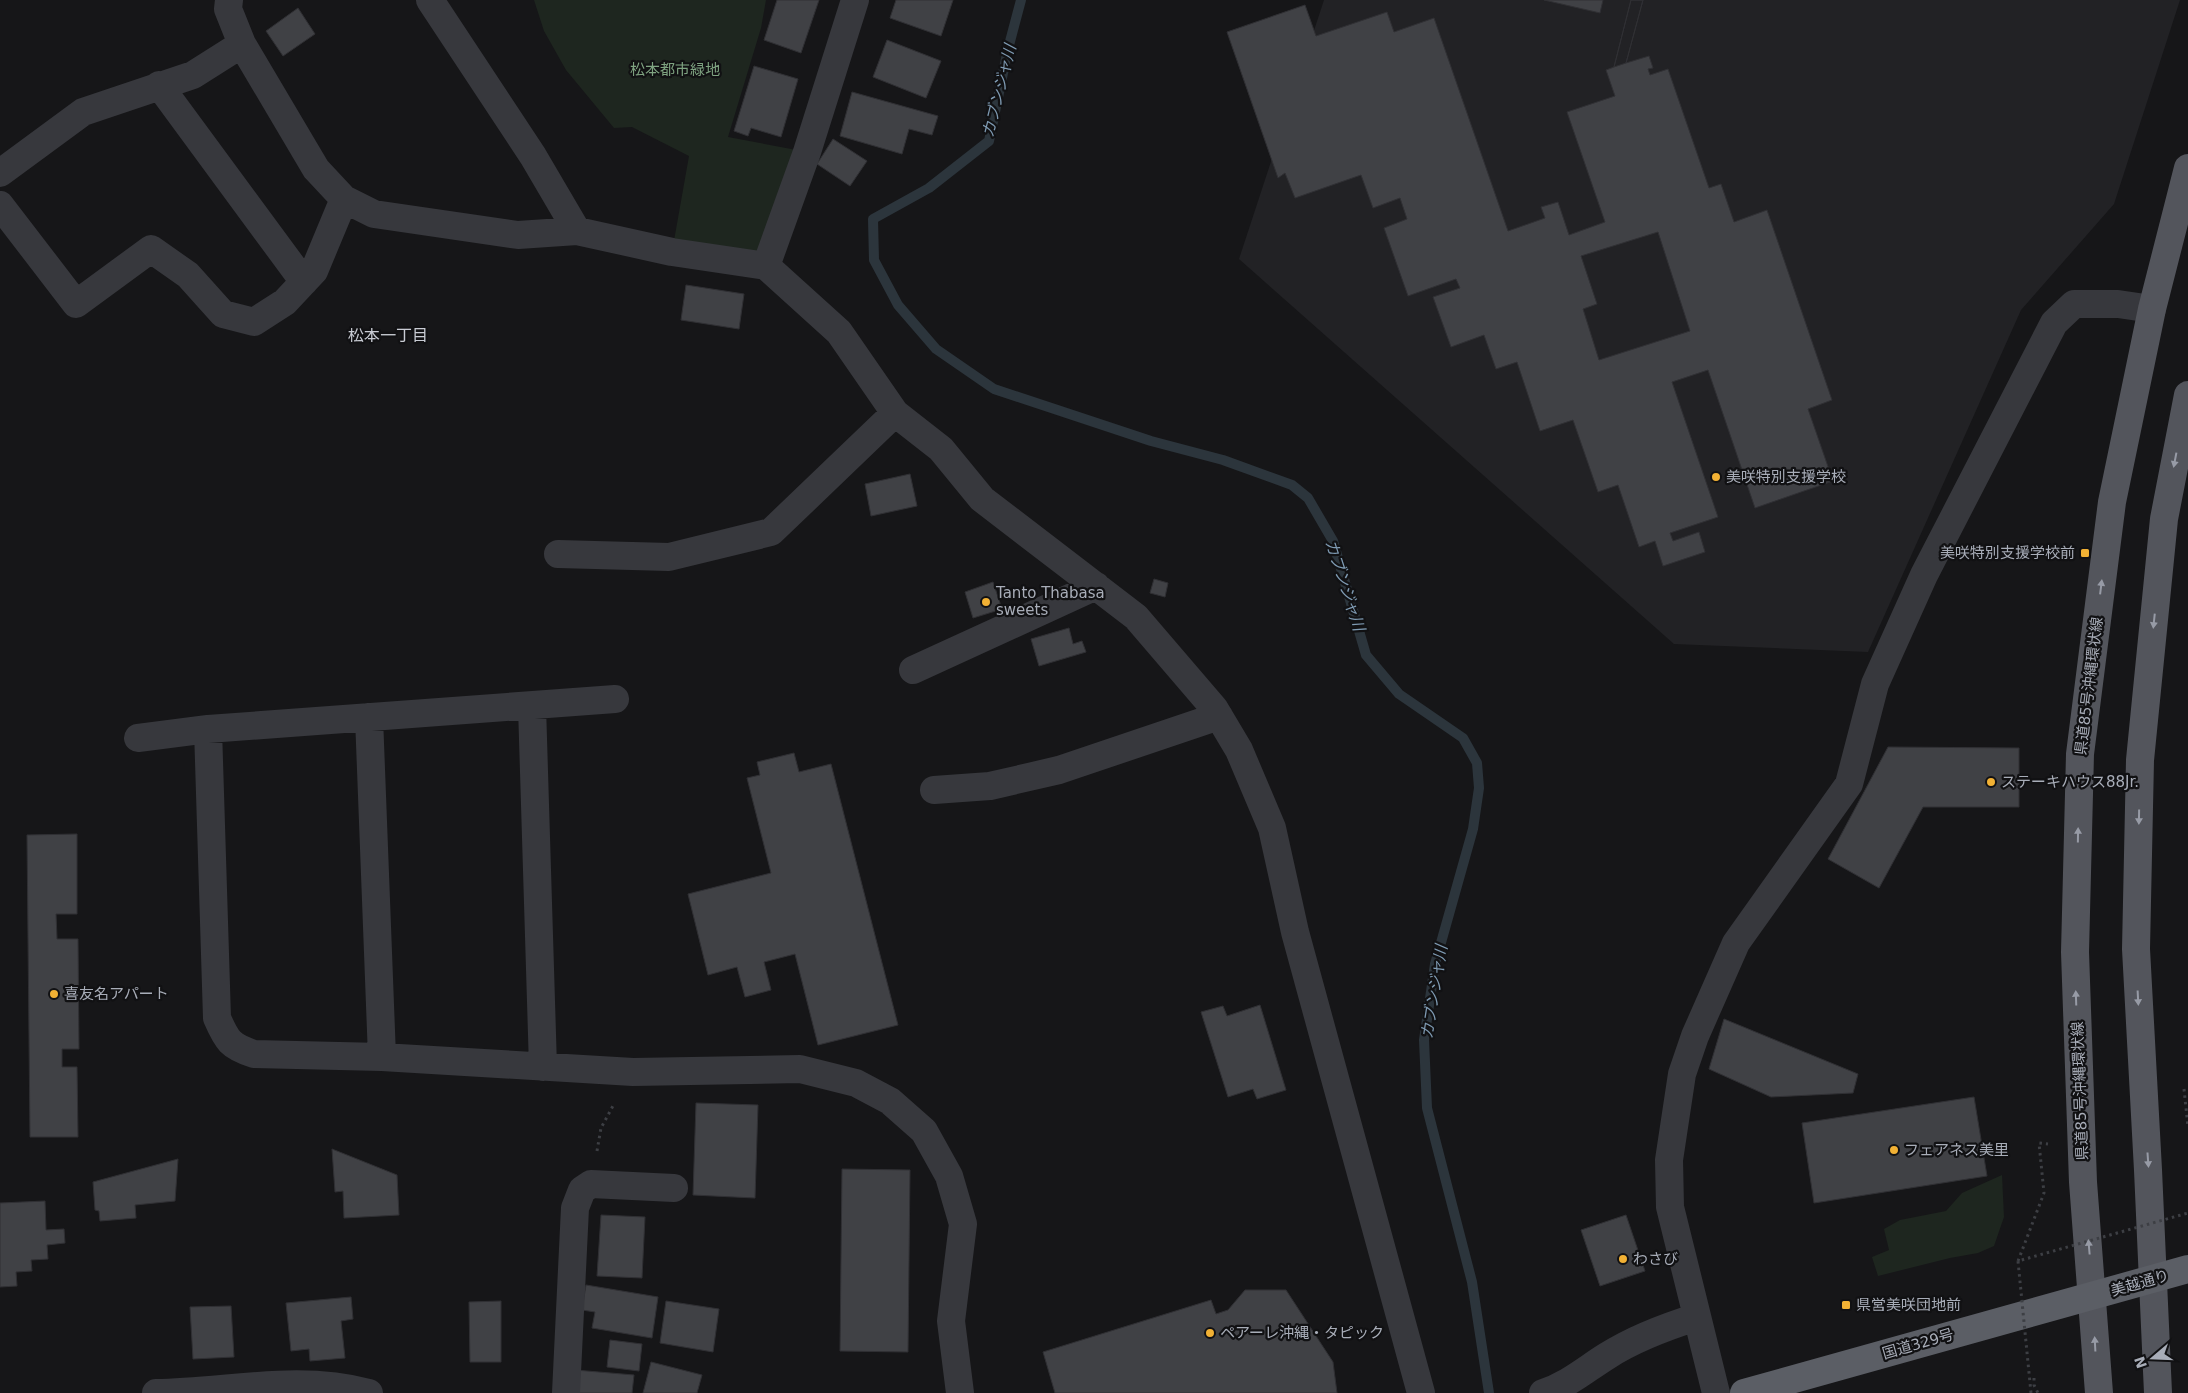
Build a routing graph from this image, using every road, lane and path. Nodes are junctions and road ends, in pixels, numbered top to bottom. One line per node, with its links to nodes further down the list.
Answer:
1 (229, 0): 4 (street)
2 (430, 0): 10 (street)
3 (855, 0): 11 (street)
4 (242, 44): 5 (street); 8 (street)
5 (158, 85): 7 (street); 12 (street)
6 (2188, 168): 13 (main road, 県道85号沖縄環状線)
7 (0, 172)
8 (344, 199): 10 (street); 12 (street)
9 (0, 205): 12 (street)
10 (577, 231): 11 (street)
11 (766, 266): 15 (street)
12 (304, 282)
13 (2152, 309): 38 (main road, 県道85号沖縄環状線, one-way to 13); 39 (street)
14 (2188, 395): 37 (main road, one-way to 37)
15 (895, 413): 16 (street); 17 (street)
16 (558, 554)
17 (1096, 586): 18 (street); 21 (street)
18 (913, 670)
19 (615, 699): 20 (street)
20 (532, 706): 22 (street); 27 (street)
21 (1218, 716): 25 (street); 45 (street)
22 (369, 717): 23 (street); 26 (street)
23 (208, 729): 24 (street); 26 (street)
24 (138, 738)
25 (934, 790)
26 (382, 1057): 27 (street)
27 (543, 1067): 44 (street)
28 (2184, 1089): 30 (path)
29 (615, 1103): 32 (path)
30 (2188, 1127)
31 (2048, 1144): 35 (path)
32 (591, 1184): 33 (street); 43 (street)
33 (674, 1188)
34 (2188, 1213): 35 (path, bridge)
35 (2018, 1261): 49 (path, bridge)
36 (2188, 1269): 37 (highway, 美越通り)
37 (2153, 1280): 38 (highway, 美越通り); 52 (main road)
38 (2092, 1296): 48 (highway, 国道329号); 51 (main road, 県道85号沖縄環状線, one-way to 38)
39 (1697, 1317): 46 (street); 47 (street)
40 (2034, 1378): 50 (path)
41 (156, 1393): 42 (street)
42 (369, 1393)
43 (566, 1393)
44 (960, 1393)
45 (1421, 1393)
46 (1543, 1393)
47 (1716, 1393)
48 (1744, 1393)
49 (2031, 1393)
50 (2038, 1393)
51 (2099, 1393)
52 (2158, 1393)

